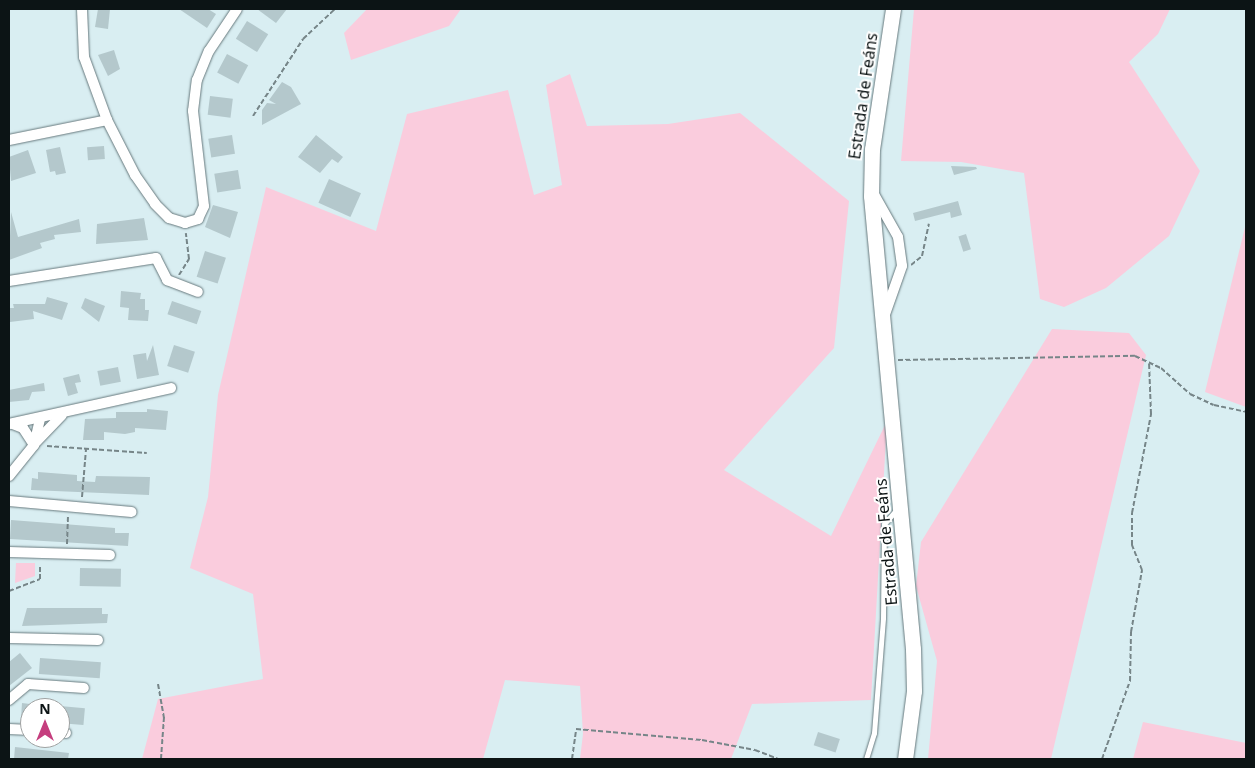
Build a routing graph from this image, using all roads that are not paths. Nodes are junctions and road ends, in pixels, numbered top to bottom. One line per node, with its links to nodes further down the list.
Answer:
1 (82, 9): 4 (street)
2 (237, 9): 4 (street)
3 (892, 9): 6 (street, Estrada de Feáns)
4 (107, 120): 5 (street)
5 (9, 140)
6 (871, 188): 9 (street, Estrada de Feáns); 9 (street, Estrada de Feáns)
7 (9, 281): 8 (street)
8 (198, 292)
9 (882, 321): 17 (street, Estrada de Feáns)
10 (171, 388): 11 (street)
11 (65, 413): 12 (street); 14 (street)
12 (40, 420): 13 (street); 14 (street)
13 (11, 424): 14 (street)
14 (34, 445): 15 (street)
15 (9, 476)
16 (9, 502): 18 (street)
17 (899, 506): 25 (lane); 26 (street, Estrada de Feáns)
18 (132, 512)
19 (9, 552): 20 (street)
20 (110, 555)
21 (9, 638): 22 (street)
22 (98, 640)
23 (84, 688): 24 (street)
24 (9, 700)
25 (866, 759)
26 (906, 759)

